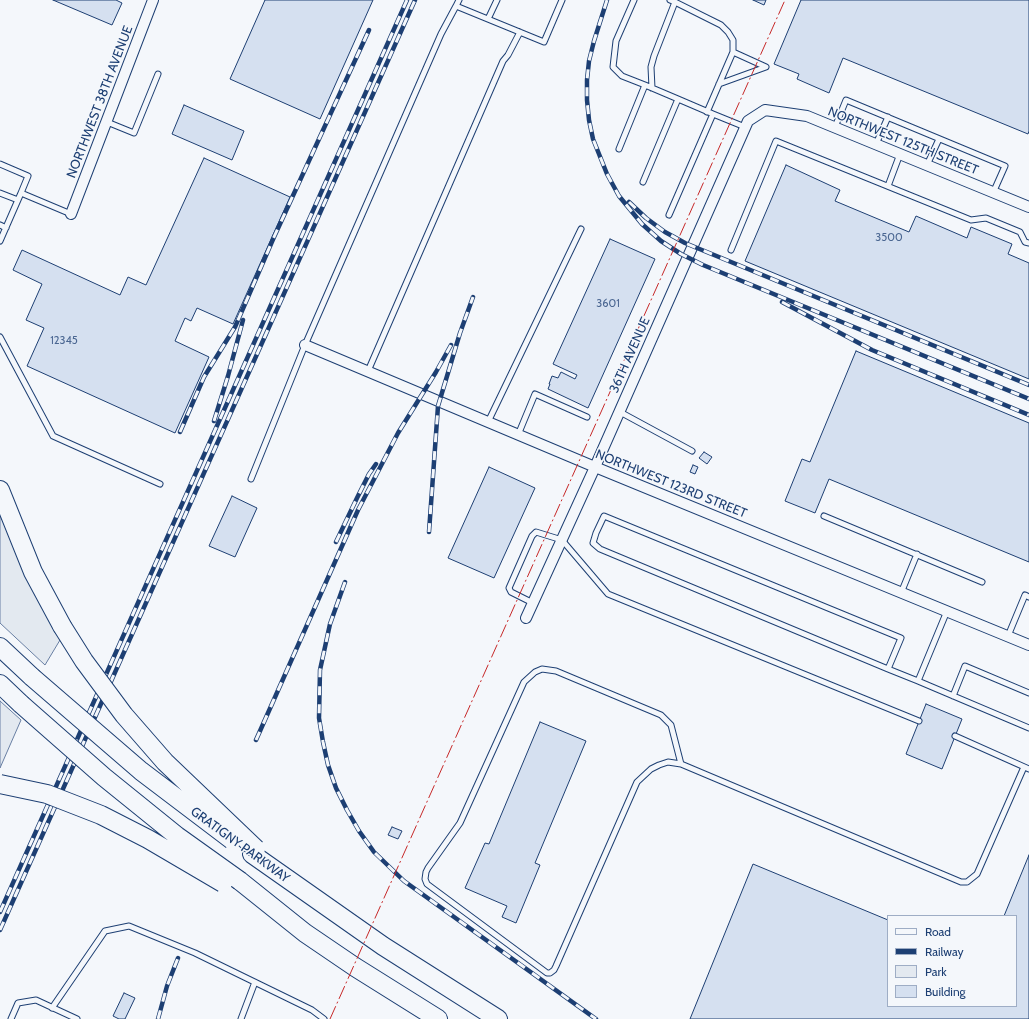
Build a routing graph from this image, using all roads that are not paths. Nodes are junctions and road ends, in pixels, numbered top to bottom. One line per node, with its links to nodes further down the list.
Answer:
1 (153, 0): 20 (street, NORTHWEST 38TH AVENUE)
2 (459, 0): 8 (lane)
3 (497, 0): 9 (lane)
4 (562, 0): 10 (lane)
5 (634, 0): 14 (lane)
6 (670, 0): 7 (lane)
7 (675, 2): 11 (lane); 15 (lane)
8 (456, 6): 9 (lane); 45 (lane)
9 (488, 19): 10 (lane)
10 (520, 32): 46 (lane)
11 (733, 52): 13 (lane); 13 (lane)
12 (158, 74): 20 (lane)
13 (719, 84): 18 (lane)
14 (645, 85): 15 (lane); 25 (lane)
15 (652, 88): 16 (lane)
16 (678, 99): 18 (lane); 29 (lane)
17 (765, 110): 21 (street, NORTHWEST 125TH STREET); 22 (street, 36TH AVENUE)
18 (710, 113): 22 (lane); 37 (lane)
19 (888, 117): 21 (lane); 23 (lane); 24 (lane)
20 (107, 122): 36 (street, NORTHWEST 38TH AVENUE)
21 (835, 127): 24 (street, NORTHWEST 125TH STREET)
22 (745, 128): 47 (street, 36TH AVENUE)
23 (939, 138): 28 (lane); 33 (lane)
24 (876, 144): 26 (street, NORTHWEST 125TH STREET)
25 (619, 148)
26 (900, 154): 28 (street, NORTHWEST 125TH STREET); 30 (lane)
27 (0, 164): 31 (lane)
28 (927, 165): 33 (street, NORTHWEST 125TH STREET)
29 (643, 182)
30 (888, 186): 42 (lane); 43 (lane)
31 (21, 192): 34 (lane); 36 (lane)
32 (0, 193): 34 (lane)
33 (993, 193): 35 (street, NORTHWEST 125TH STREET)
34 (18, 200): 39 (lane)
35 (1029, 207)
36 (71, 214)
37 (669, 215)
38 (0, 225): 39 (lane)
39 (6, 228): 41 (lane)
40 (581, 229): 49 (lane)
41 (0, 241)
42 (1029, 243)
43 (731, 250)
44 (0, 337): 54 (lane)
45 (305, 345): 46 (street, NORTHWEST 123RD STREET); 53 (lane)
46 (368, 371): 49 (street, NORTHWEST 123RD STREET)
47 (620, 412): 51 (lane); 52 (street, 36TH AVENUE)
48 (587, 417): 50 (lane)
49 (488, 422): 50 (street, NORTHWEST 123RD STREET)
50 (518, 435): 52 (street, NORTHWEST 123RD STREET)
51 (692, 451)
52 (595, 468): 57 (street, 36TH AVENUE); 60 (street, NORTHWEST 123RD STREET)
53 (251, 479)
54 (160, 484)
55 (0, 490): 79 (highway, bridge)
56 (824, 516): 58 (lane)
57 (562, 540): 62 (street, 36TH AVENUE); 62 (lane); 73 (lane)
58 (917, 554): 59 (lane); 60 (lane)
59 (982, 582)
60 (901, 593): 63 (street, NORTHWEST 123RD STREET)
61 (1029, 597): 65 (lane)
62 (533, 603): 64 (street, 36TH AVENUE)
63 (947, 611): 65 (street, NORTHWEST 123RD STREET); 69 (lane)
64 (526, 618)
65 (1008, 636): 66 (street, NORTHWEST 123RD STREET)
66 (1029, 645)
67 (0, 647): 79 (highway, GRATIGNY PARKWAY, bridge)
68 (888, 669): 68 (lane); 69 (lane)
69 (918, 681): 72 (lane)
70 (0, 684): 80 (highway, bridge)
71 (1029, 692): 72 (lane)
72 (953, 696): 74 (lane)
73 (919, 721)
74 (1029, 728)
75 (955, 736): 77 (lane)
76 (681, 764): 76 (lane); 77 (lane)
77 (1026, 768)
78 (0, 784): 80 (highway, bridge)
79 (254, 852): 89 (highway, GRATIGNY PARKWAY)
80 (237, 886): 88 (highway)
81 (255, 982): 82 (lane); 86 (lane); 87 (lane)
82 (52, 1008): 83 (lane); 84 (lane)
83 (69, 1017): 85 (lane)
84 (11, 1019)
85 (77, 1019)
86 (241, 1019)
87 (324, 1019)
88 (438, 1019)
89 (498, 1019)

